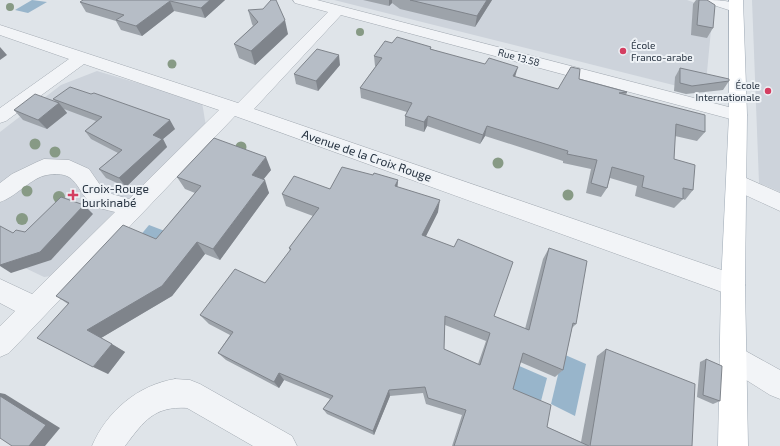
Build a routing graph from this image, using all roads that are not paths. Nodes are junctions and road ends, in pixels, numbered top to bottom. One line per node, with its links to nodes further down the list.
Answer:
1 (300, 0): 4 (street, Rue 13.58)
2 (712, 0): 3 (street)
3 (735, 4): 8 (main road)
4 (338, 10): 7 (street); 8 (street, Rue 13.58)
5 (0, 30): 6 (street, Avenue de la Croix Rouge)
6 (82, 57): 7 (street, Avenue de la Croix Rouge); 9 (street)
7 (236, 109): 13 (street); 14 (street, Avenue de la Croix Rouge)
8 (738, 115): 10 (main road)
9 (0, 117)
10 (737, 182): 12 (street); 14 (main road)
11 (0, 194): 13 (street)
12 (780, 202)
13 (133, 210): 16 (street)
14 (733, 285): 18 (main road)
15 (0, 290): 16 (street)
16 (35, 309): 17 (street)
17 (0, 344)
18 (733, 357): 19 (street); 22 (main road)
19 (780, 385)
20 (107, 446): 21 (street)
21 (282, 446)
22 (733, 446)

